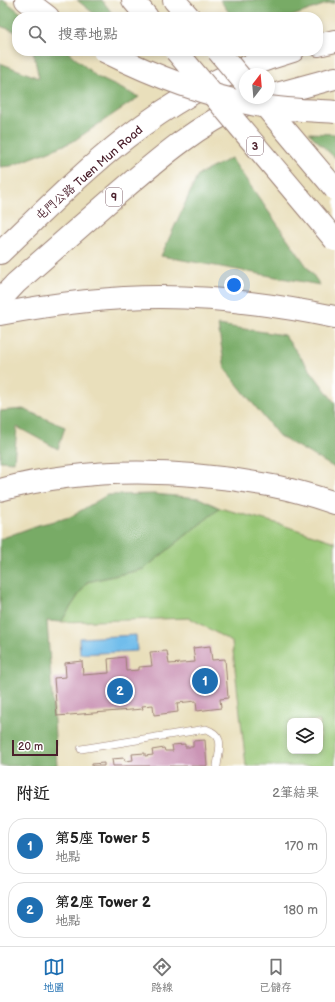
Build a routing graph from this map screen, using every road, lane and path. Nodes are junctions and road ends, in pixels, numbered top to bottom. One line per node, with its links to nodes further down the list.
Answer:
1 (26, 0): 4 (highway)
2 (133, 0): 5 (highway)
3 (174, 0): 6 (highway)
4 (42, 12)
5 (143, 12)
6 (185, 12)
7 (335, 41): 8 (highway)
8 (323, 44)
9 (115, 56): 18 (highway, bridge)
10 (180, 56): 20 (highway, 3, bridge)
11 (222, 56): 13 (highway, bridge)
12 (279, 56): 21 (highway, 屯門公路 Tuen Mun Road)
13 (239, 76)
14 (335, 78): 15 (highway)
15 (275, 94)
16 (248, 104): 22 (highway, 9, bridge)
17 (263, 104): 19 (highway, bridge)
18 (335, 112)
19 (335, 189)
20 (335, 240)
21 (0, 253)
22 (0, 300)
23 (0, 314): 24 (highway)
24 (335, 317)
25 (0, 490): 26 (highway)
26 (335, 503)
27 (81, 749): 28 (lane)
28 (217, 766)

